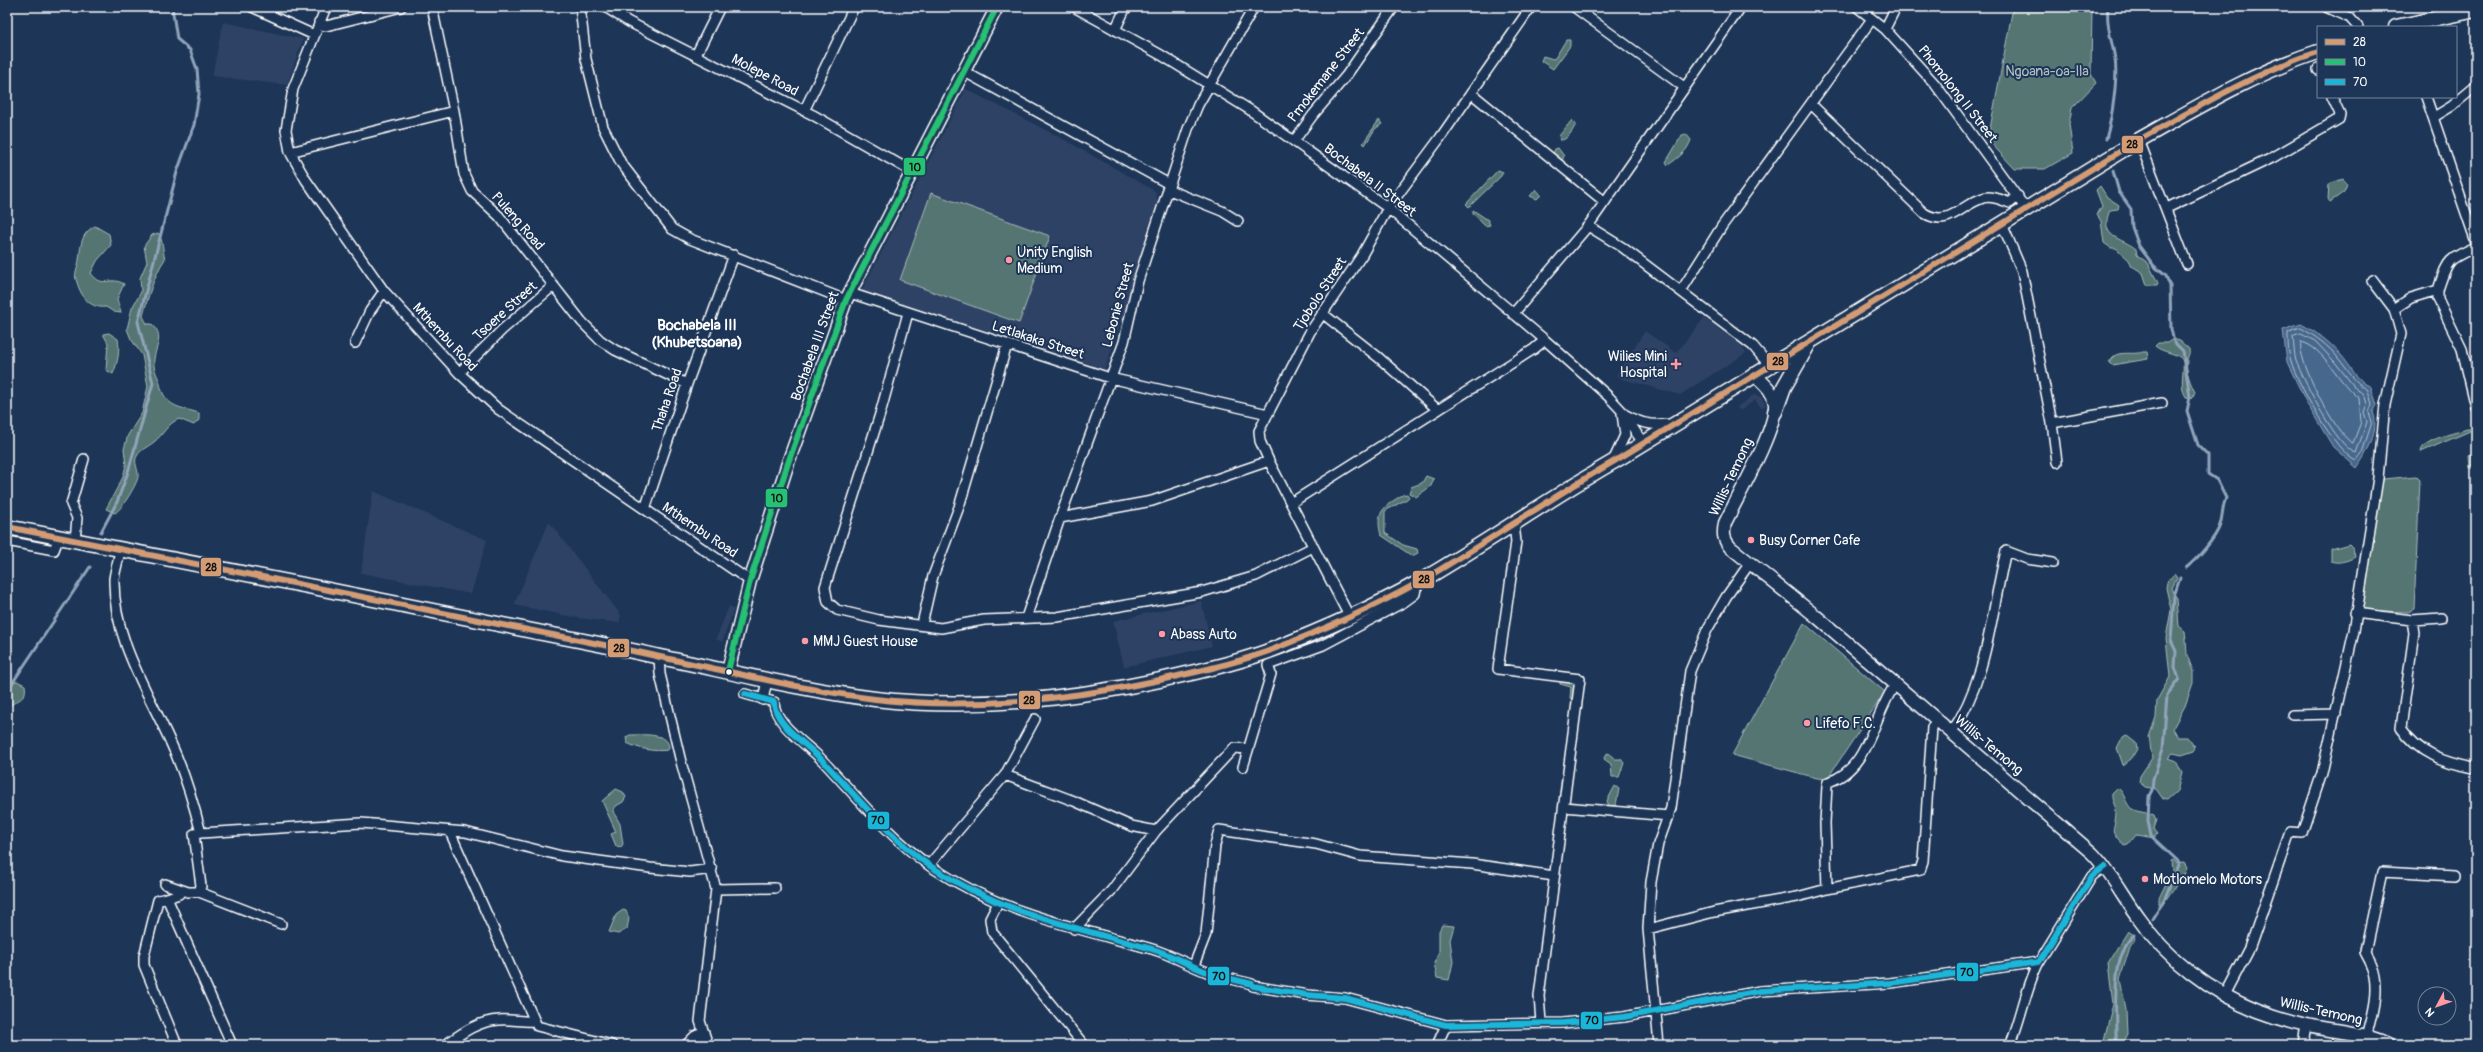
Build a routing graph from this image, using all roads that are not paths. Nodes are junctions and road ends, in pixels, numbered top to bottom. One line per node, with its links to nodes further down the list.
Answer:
1 (252, 7): 27 (street)
2 (326, 7): 22 (street, Mthembu Road)
3 (401, 7): 22 (street)
4 (432, 7): 38 (street, Puleng Road)
5 (580, 7): 56 (street, Letlakaka Street)
6 (605, 7): 29 (street, Molepe Road)
7 (720, 7): 29 (street)
8 (854, 7): 39 (street)
9 (998, 7): 30 (main road, Bochabela III Street)
10 (1074, 7): 26 (street, Bochabela II Street)
11 (1126, 7): 26 (street)
12 (1254, 7): 31 (street, Lebonie Street)
13 (1394, 7): 42 (street, Pmokemane Street)
14 (1531, 7): 34 (street, Tjobolo Street)
15 (1574, 7): 33 (street)
16 (1741, 7): 33 (street)
17 (1857, 7): 21 (street, Phomolong II Street)
18 (1896, 7): 25 (street)
19 (2326, 7): 23 (street)
20 (2476, 10): 24 (main road)
21 (1872, 19): 25 (street, Phomolong II Street); 37 (street)
22 (319, 22): 27 (street, Mthembu Road)
23 (2357, 26)
24 (2402, 26)
25 (1885, 29): 46 (street, Phomolong II Street)
26 (1115, 30): 31 (street, Bochabela II Street)
27 (314, 34): 43 (street, Mthembu Road)
28 (2317, 52): 41 (main road)
29 (696, 55): 39 (street, Molepe Road)
30 (963, 71): 44 (main road, Bochabela III Street); 45 (street)
31 (1211, 85): 42 (street, Bochabela II Street); 45 (street, Lebonie Street)
32 (2476, 86): 40 (street)
33 (1684, 87): 47 (street)
34 (1472, 93): 47 (street); 48 (street, Tjobolo Street)
35 (2332, 98): 50 (street)
36 (2426, 98): 40 (street)
37 (1811, 104): 46 (street); 62 (street)
38 (454, 111): 43 (street); 59 (street, Puleng Road)
39 (804, 111): 44 (street, Molepe Road)
40 (2434, 117): 54 (street)
41 (2139, 140): 49 (main road); 50 (street)
42 (1294, 141): 48 (street, Bochabela II Street)
43 (290, 152): 61 (street, Mthembu Road)
44 (911, 171): 63 (main road, Bochabela III Street)
45 (1168, 187): 51 (street); 75 (street, Lebonie Street)
46 (2018, 196): 49 (street, Phomolong II Street)
47 (1605, 202): 53 (street)
48 (1388, 208): 66 (street, Tjobolo Street); 67 (street, Bochabela II Street)
49 (2026, 208): 52 (main road)
50 (2166, 208): 57 (street)
51 (1238, 221)
52 (2002, 224): 69 (main road); 83 (street)
53 (1588, 226): 62 (street); 67 (street)
54 (2476, 242)
55 (2476, 247): 60 (street)
56 (734, 256): 63 (street, Letlakaka Street); 76 (street, Thaha Road)
57 (2187, 264)
58 (2372, 280): 64 (street)
59 (553, 286): 73 (street, Tsoere Street); 76 (street, Puleng Road)
60 (2438, 290): 64 (street); 78 (street)
61 (384, 291): 70 (street); 73 (street, Mthembu Road)
62 (1681, 291): 72 (street)
63 (848, 297): 65 (street, Letlakaka Street); 102 (main road, Bochabela III Street)
64 (2394, 309): 104 (street)
65 (908, 313): 71 (street, Letlakaka Street); 109 (street)
66 (1322, 313): 79 (street); 82 (street, Tjobolo Street)
67 (1513, 314): 68 (street, Bochabela II Street)
68 (1545, 340): 79 (street); 80 (street, Bochabela II Street)
69 (1810, 341): 72 (main road); 81 (main road)
70 (355, 343)
71 (1007, 344): 75 (street, Letlakaka Street); 109 (street)
72 (1769, 365): 74 (main road)
73 (459, 373): 91 (street, Mthembu Road)
74 (1754, 374): 81 (main road); 84 (main road)
75 (1110, 378): 82 (street, Letlakaka Street); 92 (street, Lebonie Street)
76 (687, 384): 91 (street, Thaha Road)
77 (2162, 403): 83 (street)
78 (2476, 407)
79 (1438, 410): 90 (street)
80 (1622, 412): 84 (street, Bochabela II Street); 85 (street, Bochabela II Street); 88 (street)
81 (1775, 412): 100 (main road, Willis-Temong)
82 (1268, 414): 87 (street, Tjobolo Street)
83 (2052, 422): 89 (street)
84 (1674, 424): 85 (main road)
85 (1643, 443): 88 (main road)
86 (84, 459): 97 (street)
87 (1269, 461): 90 (street, Tjobolo Street); 92 (street)
88 (1613, 462): 93 (main road)
89 (2057, 462)
90 (1291, 503): 98 (street, Tjobolo Street)
91 (645, 509): 102 (street, Mthembu Road)
92 (1060, 518): 106 (street, Lebonie Street)
93 (1514, 524): 103 (main road); 125 (street)
94 (7, 527): 95 (main road)
95 (60, 538): 96 (street); 97 (main road)
96 (7, 541)
97 (75, 541): 99 (main road)
98 (1314, 547): 105 (street, Tjobolo Street); 106 (street)
99 (120, 550): 110 (main road); 129 (street)
100 (1750, 563): 113 (main road, Willis-Temong); 126 (street)
101 (2053, 563): 120 (street)
102 (750, 581): 111 (main road, Bochabela III Street)
103 (1417, 583): 105 (main road); 121 (street)
104 (2355, 613): 108 (street); 116 (street)
105 (1348, 616): 112 (main road)
106 (1026, 618): 109 (street)
107 (2441, 618): 108 (street)
108 (2412, 620): 123 (street)
109 (922, 624)
110 (659, 656): 111 (main road); 132 (street)
111 (728, 671): 112 (main road)
112 (767, 680): 115 (street)
113 (1895, 685): 119 (main road, Willis-Temong); 138 (street)
114 (745, 694): 115 (street)
115 (763, 700): 130 (street)
116 (2336, 714): 117 (street); 148 (street)
117 (2292, 715)
118 (1035, 719): 124 (street)
119 (1937, 721): 120 (main road, Willis-Temong); 138 (street)
120 (1951, 733): 131 (main road, Willis-Temong)
121 (1248, 749): 122 (street); 127 (street)
122 (1243, 767)
123 (2473, 768)
124 (1005, 775): 127 (street); 130 (street)
125 (1564, 807): 126 (street); 133 (street)
126 (1669, 816): 145 (street)
127 (1156, 831): 144 (street)
128 (450, 832): 129 (street); 132 (street); 150 (street)
129 (201, 833): 140 (street)
130 (929, 865): 142 (street)
131 (2105, 866): 146 (street); 148 (main road, Willis-Temong)
132 (712, 869): 137 (street)
133 (1554, 876): 147 (street); 151 (street)
134 (2455, 876): 155 (street)
135 (165, 884): 139 (street)
136 (775, 888): 137 (street)
137 (716, 889): 154 (street)
138 (1827, 889): 145 (street)
139 (182, 890): 140 (street); 141 (street)
140 (199, 892): 143 (street)
141 (167, 898): 156 (street); 157 (street)
142 (998, 903): 144 (street); 162 (street)
143 (281, 924)
144 (1074, 929): 147 (street)
145 (1648, 929): 149 (street)
146 (2039, 962): 149 (street); 165 (street)
147 (1194, 965): 152 (street)
148 (2225, 995): 153 (main road, Willis-Temong)
149 (1657, 1011): 151 (street); 164 (street)
150 (534, 1021): 158 (street); 159 (street)
151 (1540, 1022): 152 (street)
152 (1446, 1025): 163 (street)
153 (2306, 1026): 155 (main road, Willis-Temong); 166 (street)
154 (704, 1032): 160 (street); 161 (street)
155 (2367, 1036): 167 (main road, Willis-Temong)
156 (177, 1045)
157 (232, 1045)
158 (445, 1045)
159 (612, 1045)
160 (686, 1045)
161 (708, 1045)
162 (1084, 1045)
163 (1437, 1045)
164 (1660, 1045)
165 (2010, 1045)
166 (2303, 1045)
167 (2389, 1045)

